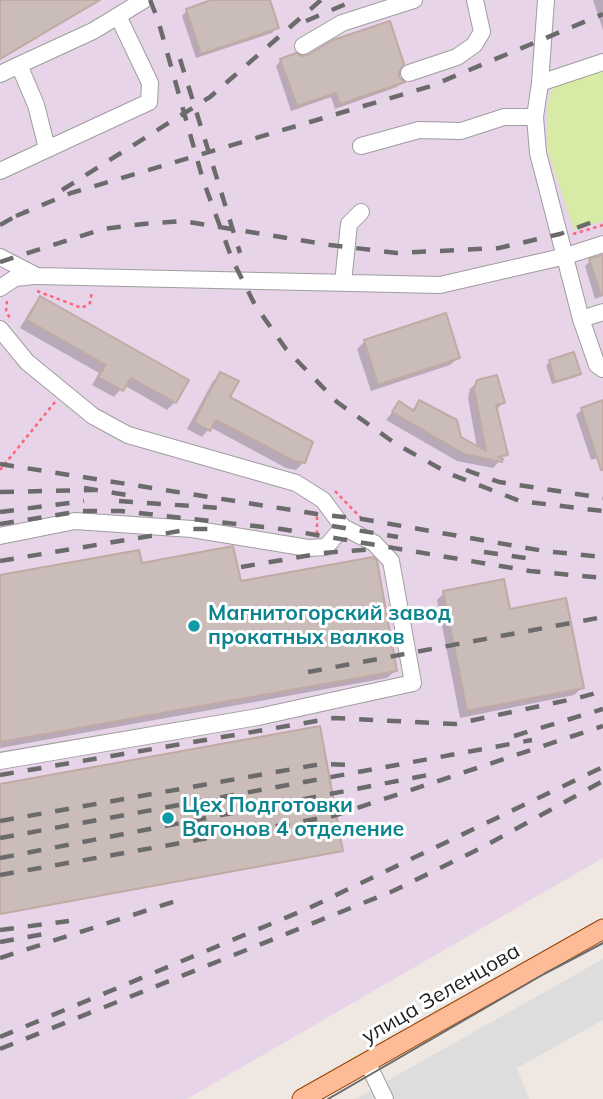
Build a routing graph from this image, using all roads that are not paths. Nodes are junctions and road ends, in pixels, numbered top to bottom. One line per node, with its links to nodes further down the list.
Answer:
1 (144, 0): 5 (lane)
2 (414, 0): 6 (lane)
3 (475, 0): 9 (lane)
4 (546, 0): 11 (lane)
5 (118, 16): 8 (lane); 14 (lane)
6 (303, 46)
7 (603, 62): 11 (lane)
8 (19, 65): 10 (lane); 14 (lane)
9 (409, 73)
10 (0, 74)
11 (540, 83): 12 (lane)
12 (536, 117): 13 (lane); 18 (lane)
13 (361, 146)
14 (47, 148): 15 (lane)
15 (0, 171)
16 (361, 212): 21 (lane)
17 (603, 244): 18 (lane)
18 (565, 256): 21 (lane); 24 (lane)
19 (0, 257): 20 (lane)
20 (33, 282): 21 (lane); 22 (lane)
21 (343, 283)
22 (5, 291)
23 (603, 312): 24 (lane)
24 (582, 319): 26 (lane)
25 (7, 327): 27 (lane)
26 (603, 369)
27 (343, 527): 28 (lane); 29 (lane)
28 (0, 536)
29 (0, 761)
30 (603, 929): 31 (main road, улица Зеленцова)
31 (367, 1062): 32 (main road, улица Зеленцова); 33 (lane)
32 (302, 1099)
33 (385, 1099)

